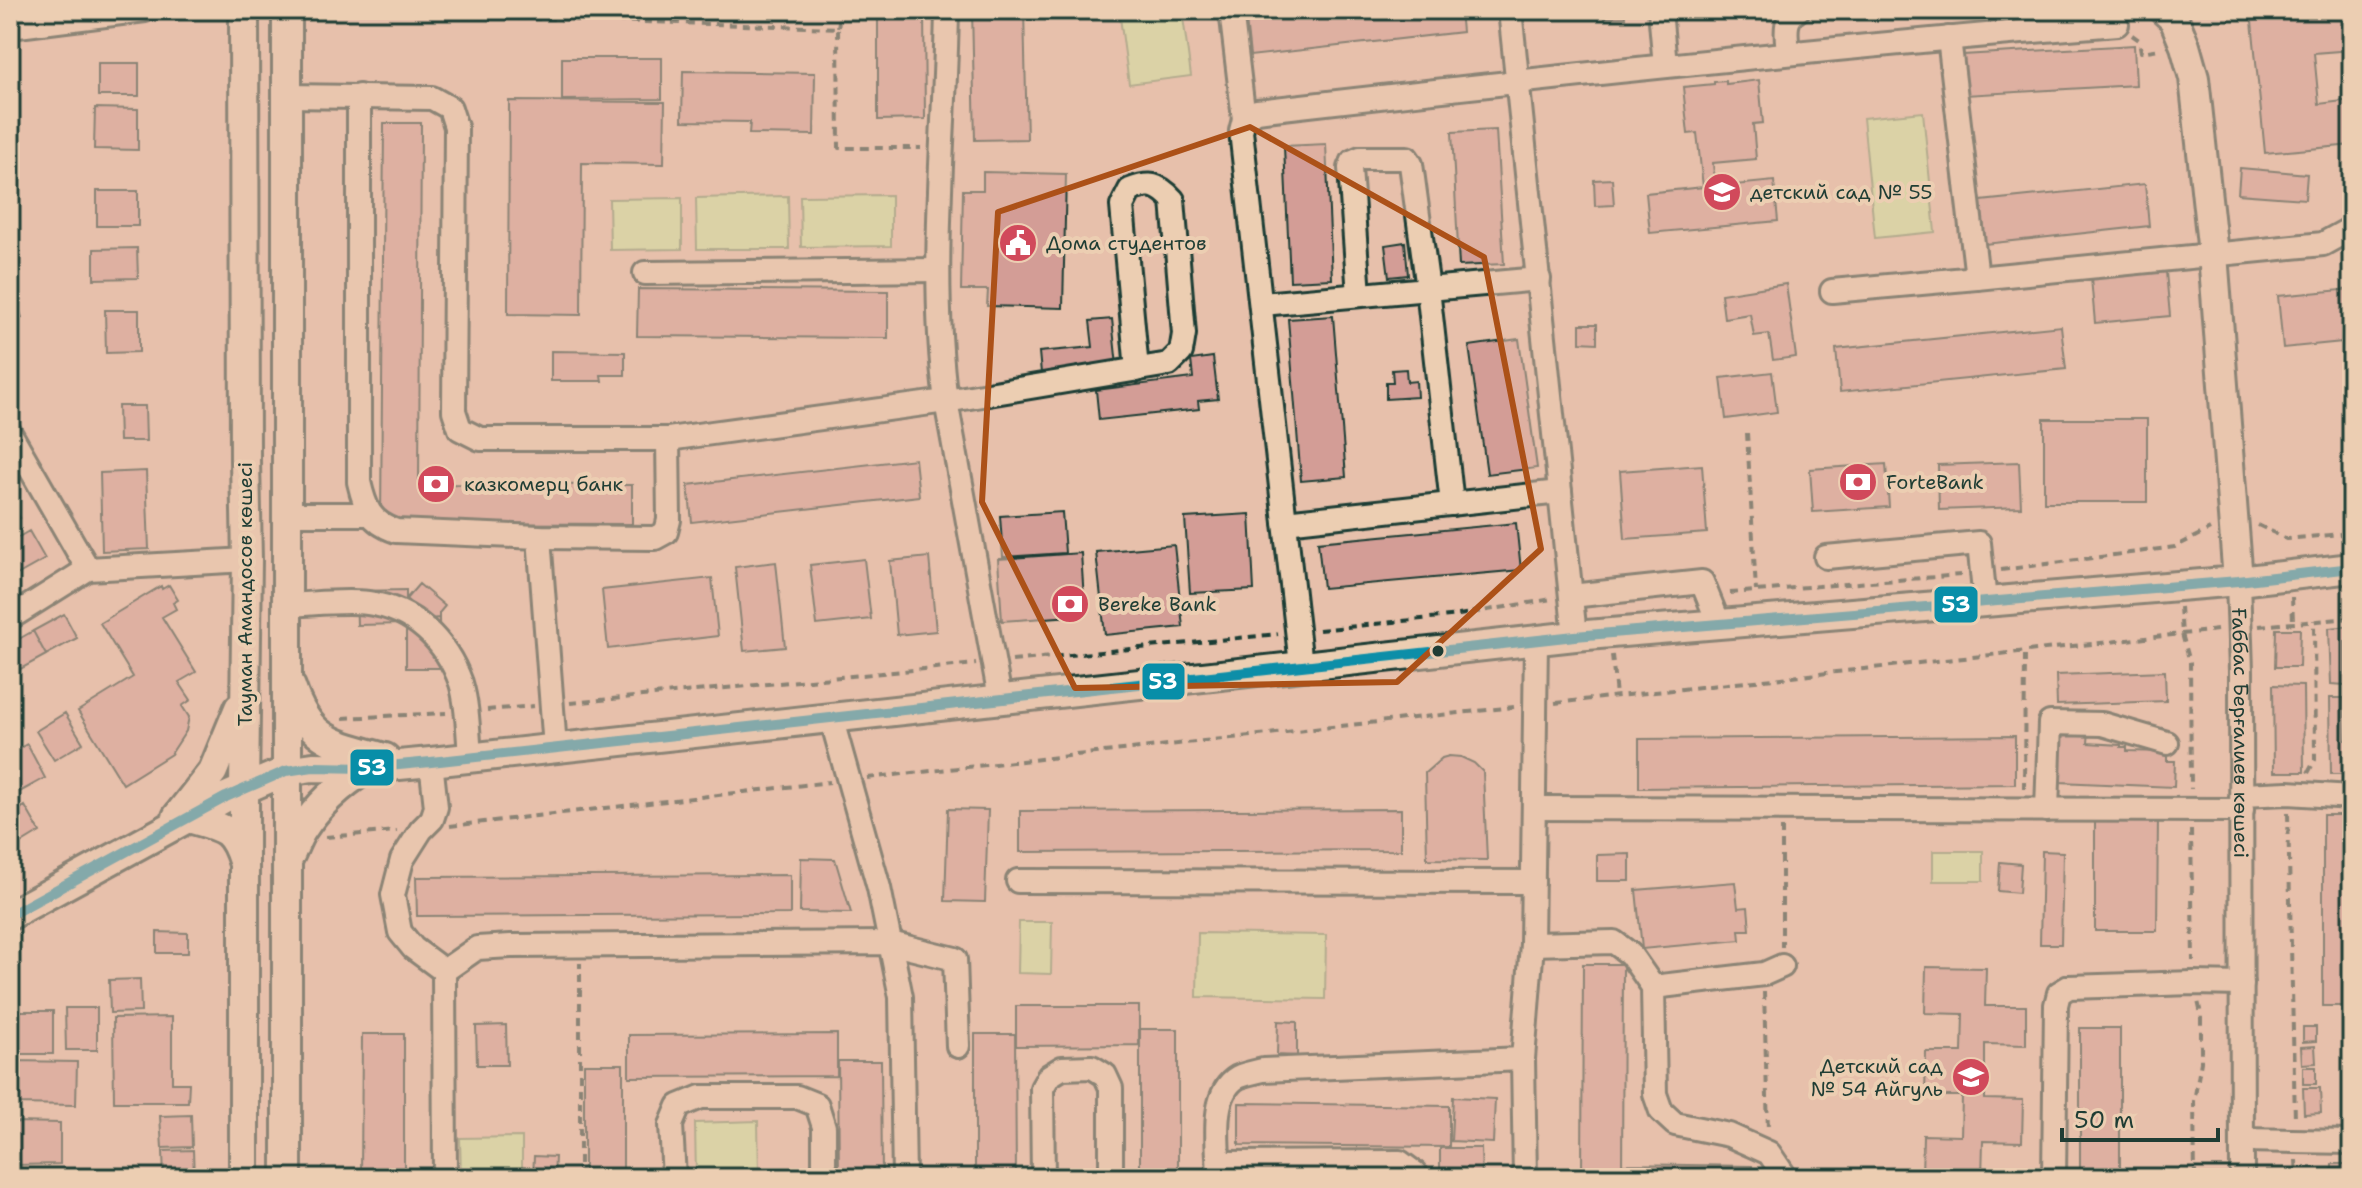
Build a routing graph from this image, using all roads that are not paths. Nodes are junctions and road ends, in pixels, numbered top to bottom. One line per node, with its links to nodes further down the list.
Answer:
1 (145, 10): 11 (street)
2 (244, 10): 40 (main road, Тауман Амандосов көшесі)
3 (287, 10): 16 (main road, Тауман Амандосов көшесі)
4 (947, 10): 21 (street)
5 (1231, 10): 18 (street)
6 (1510, 10): 15 (street)
7 (1660, 10): 14 (street)
8 (1798, 10): 13 (street)
9 (2173, 13): 20 (main road, Ғаббас Берғалиев көшесі)
10 (2117, 24): 12 (street)
11 (10, 27)
12 (1949, 38): 13 (street); 23 (street)
13 (1788, 53): 14 (street)
14 (1665, 66): 15 (street)
15 (1518, 81): 18 (street); 24 (street)
16 (287, 96): 17 (street); 35 (main road, Тауман Амандосов көшесі)
17 (359, 96): 32 (street); 36 (street)
18 (1244, 119): 28 (street)
19 (2352, 228): 20 (street)
20 (2213, 254): 23 (street); 43 (main road, Ғаббас Берғалиев көшесі)
21 (938, 270): 22 (street); 30 (street)
22 (645, 273)
23 (1977, 278): 26 (street)
24 (1539, 279): 25 (street); 33 (street)
25 (1428, 289): 27 (street); 27 (street); 34 (street)
26 (1832, 291)
27 (1359, 295): 28 (street)
28 (1262, 304): 37 (street)
29 (1137, 370): 29 (street); 30 (street)
30 (946, 401): 32 (street); 54 (street)
31 (10, 433): 42 (street)
32 (668, 439): 38 (street)
33 (1560, 492): 34 (street); 44 (street)
34 (1452, 504): 37 (street)
35 (288, 514): 36 (street); 46 (main road, Тауман Амандосов көшесі)
36 (370, 514): 38 (street)
37 (1285, 522): 51 (street)
38 (539, 537): 57 (street)
39 (1826, 557): 45 (street)
40 (247, 560): 42 (street); 53 (main road, Тауман Амандосов көшесі)
41 (2352, 568): 43 (main road)
42 (88, 569): 47 (street)
43 (2238, 581): 45 (main road); 64 (street, Ғаббас Берғалиев көшесі)
44 (1571, 596): 48 (street); 49 (street)
45 (1985, 602): 48 (main road)
46 (288, 605): 52 (main road, Тауман Амандосов көшесі); 58 (street)
47 (10, 618)
48 (1719, 624): 49 (main road)
49 (1575, 636): 50 (main road)
50 (1536, 641): 51 (main road); 65 (street)
51 (1301, 665): 54 (main road)
52 (287, 674): 59 (main road); 61 (main road, Тауман Амандосов көшесі)
53 (246, 690): 62 (main road, Тауман Амандосов көшесі); 67 (main road)
54 (1000, 698): 55 (main road)
55 (831, 717): 57 (main road); 73 (street)
56 (2167, 743): 66 (street)
57 (555, 748): 58 (main road)
58 (470, 757): 59 (main road)
59 (418, 763): 60 (main road); 76 (street)
60 (367, 768): 61 (main road); 68 (main road)
61 (286, 771): 62 (main road); 68 (main road, Тауман Амандосов көшесі)
62 (244, 790): 67 (main road); 69 (main road, Тауман Амандосов көшесі)
63 (2352, 797): 64 (street)
64 (2242, 803): 66 (street); 77 (street, Ғаббас Берғалиев көшесі)
65 (1534, 808): 66 (street); 71 (street)
66 (2047, 810)
67 (178, 824): 69 (main road); 72 (main road)
68 (287, 861): 85 (main road, Тауман Амандосов көшесі)
69 (244, 863): 84 (main road, Тауман Амандосов көшесі)
70 (1018, 881): 71 (street)
71 (1533, 882): 74 (street)
72 (10, 915)
73 (890, 943): 76 (street); 79 (street); 89 (street)
74 (1532, 944): 78 (street); 80 (street)
75 (1773, 970): 78 (street)
76 (444, 971): 86 (street)
77 (2242, 984): 81 (street, Ғаббас Берғалиев көшесі); 95 (street)
78 (1653, 987): 94 (street)
79 (958, 1046)
80 (1523, 1059): 83 (street); 93 (street)
81 (2242, 1140): 82 (street); 96 (street, Ғаббас Берғалиев көшесі)
82 (2352, 1142)
83 (1219, 1170): 92 (street)
84 (244, 1178)
85 (287, 1178)
86 (445, 1178)
87 (674, 1178): 88 (street)
88 (824, 1178)
89 (904, 1178)
90 (1043, 1178): 91 (street)
91 (1111, 1178)
92 (1417, 1178)
93 (1525, 1178)
94 (1786, 1178)
95 (2054, 1178)
96 (2242, 1178)

